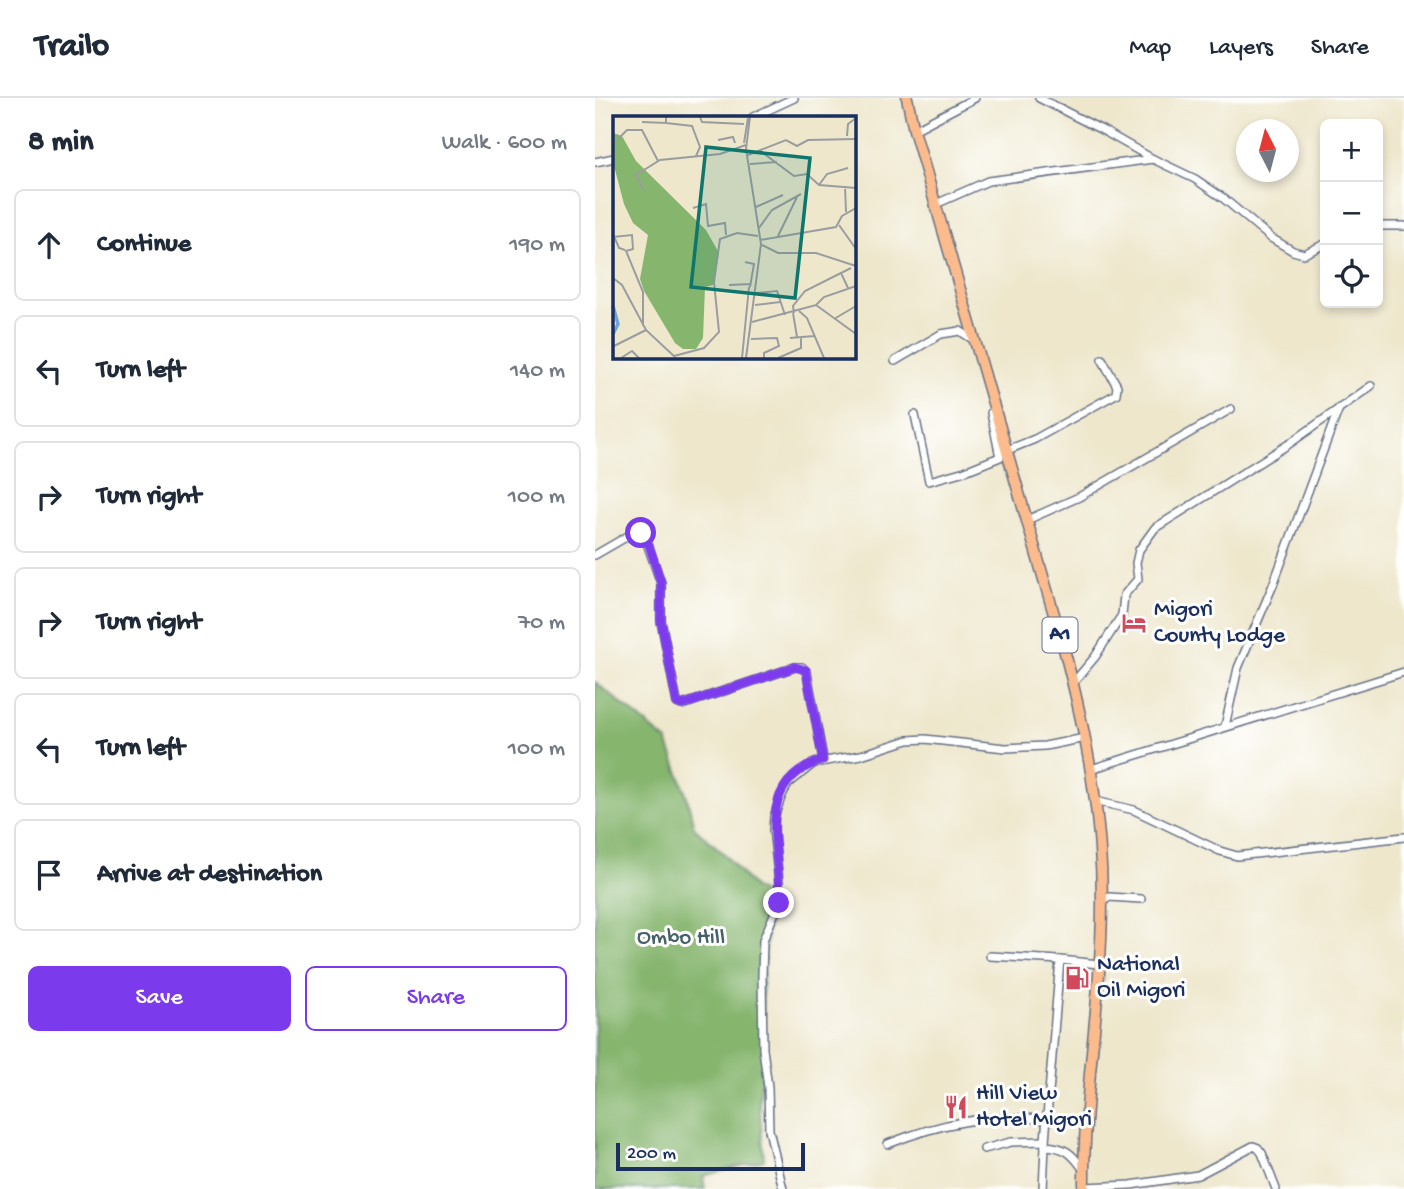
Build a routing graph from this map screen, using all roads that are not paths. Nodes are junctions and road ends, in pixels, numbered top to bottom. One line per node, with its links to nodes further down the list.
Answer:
1 (794, 98): 5 (street)
2 (907, 98): 6 (highway, A1)
3 (975, 98): 6 (street)
4 (1038, 98): 8 (street)
5 (755, 116)
6 (914, 130): 10 (highway, A1)
7 (613, 158): 9 (street)
8 (1153, 159): 10 (street); 13 (street)
9 (595, 162)
10 (936, 204): 14 (highway, A1)
11 (1383, 226): 12 (street)
12 (1404, 226)
13 (1323, 245)
14 (976, 341): 16 (street); 20 (street); 21 (highway, A1)
15 (1102, 359): 21 (street)
16 (895, 361)
17 (1371, 386): 18 (street)
18 (1339, 408): 25 (street); 26 (street)
19 (1231, 409): 22 (street)
20 (915, 415)
21 (1005, 452): 22 (highway, A1)
22 (1027, 520): 25 (highway, A1)
23 (595, 555): 28 (street)
24 (1404, 672): 26 (street)
25 (1073, 683): 27 (highway, A1)
26 (1225, 726): 29 (street)
27 (1086, 738): 28 (street); 29 (highway, A1)
28 (823, 760): 43 (street)
29 (1091, 769): 30 (highway, A1)
30 (1095, 801): 31 (street); 33 (highway, A1)
31 (1404, 837)
32 (1142, 899): 33 (street)
33 (1102, 902): 36 (highway, A1)
34 (990, 956): 35 (street)
35 (1060, 960): 36 (street); 37 (street)
36 (1099, 964): 41 (highway, A1)
37 (1047, 1120): 38 (street); 39 (street)
38 (888, 1144)
39 (1045, 1144): 40 (street); 41 (street); 44 (street)
40 (984, 1149)
41 (1084, 1170): 42 (highway, A1)
42 (1084, 1188): 45 (street)
43 (783, 1189)
44 (1043, 1189)
45 (1276, 1189)

